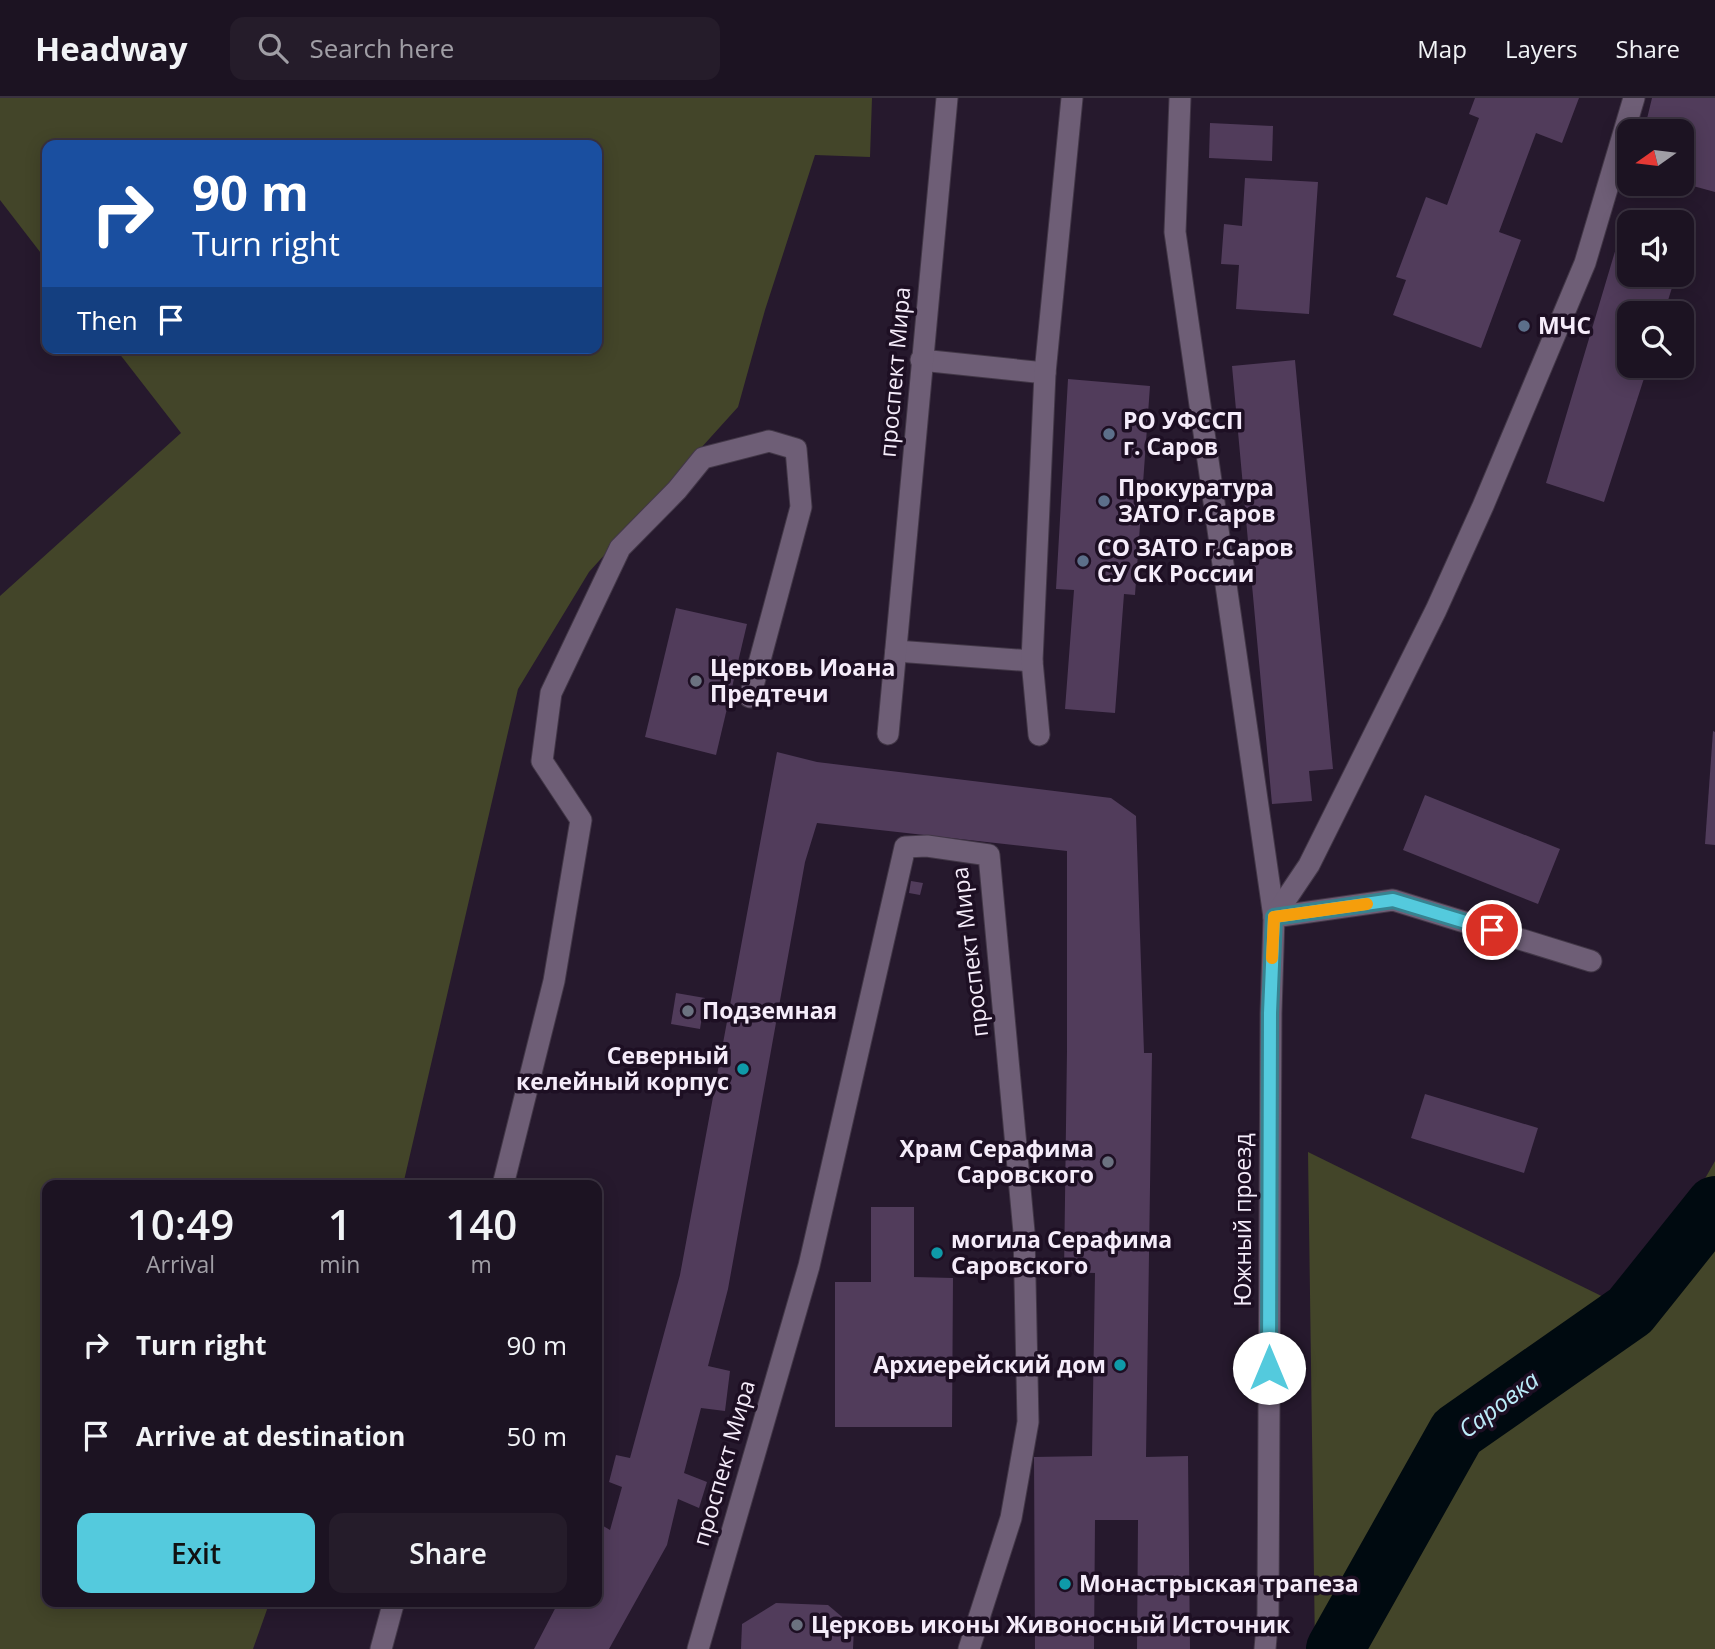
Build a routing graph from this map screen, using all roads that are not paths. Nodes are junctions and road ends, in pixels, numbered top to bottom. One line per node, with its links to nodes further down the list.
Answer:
1 (947, 98): 5 (street, проспект Мира)
2 (1072, 98): 6 (street)
3 (1180, 98): 12 (street, Южный проезд)
4 (1634, 98): 12 (street)
5 (921, 360): 6 (street); 7 (street, проспект Мира)
6 (1045, 373): 8 (street)
7 (896, 651): 8 (street); 10 (street, проспект Мира)
8 (1032, 661): 11 (street)
9 (750, 697): 14 (street)
10 (888, 734)
11 (1039, 735)
12 (1274, 917): 13 (street); 19 (street, Южный проезд)
13 (1591, 961)
14 (504, 1180)
15 (392, 1607): 16 (street)
16 (381, 1649)
17 (698, 1649): 18 (street, проспект Мира)
18 (969, 1649)
19 (1265, 1649)

